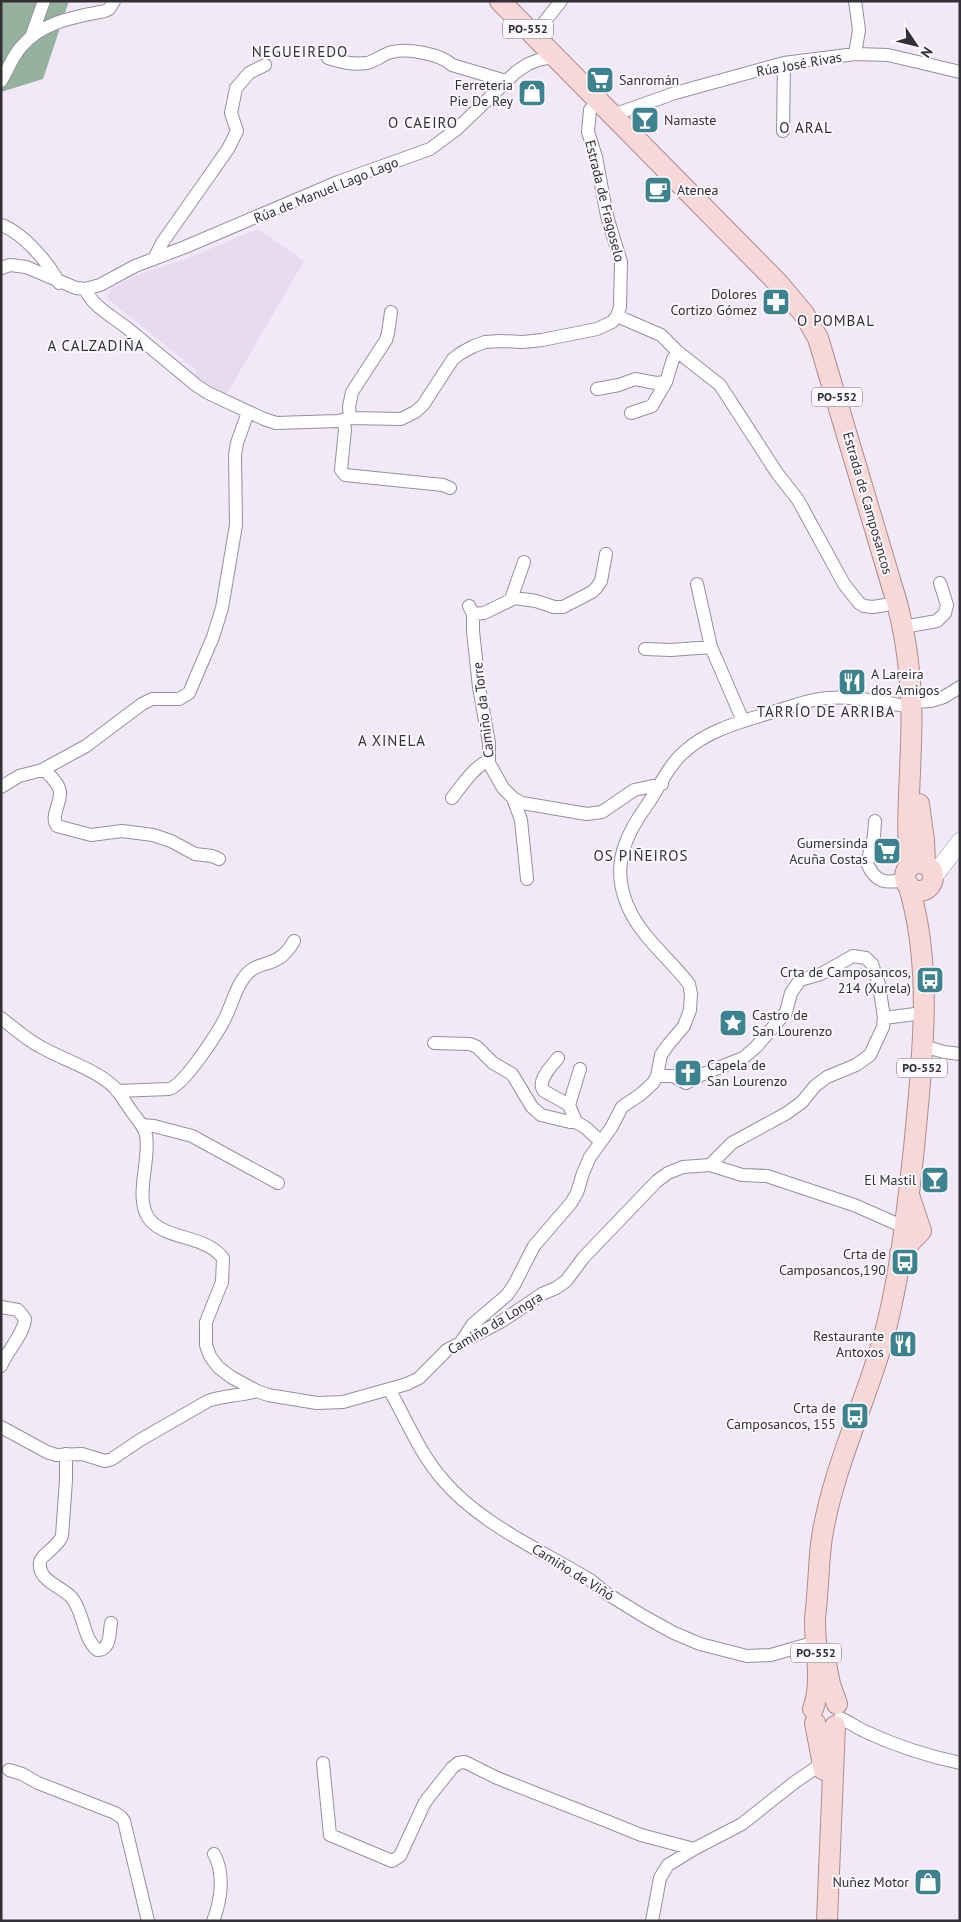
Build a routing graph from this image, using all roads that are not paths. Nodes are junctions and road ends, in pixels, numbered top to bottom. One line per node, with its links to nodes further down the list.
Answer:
1 (44, 1): 7 (street)
2 (114, 1): 7 (street)
3 (500, 1): 6 (main road, Estrada de Camposancos / PO-552)
4 (561, 1): 6 (street)
5 (855, 1): 9 (street)
6 (534, 34): 10 (main road, Estrada de Camposancos / PO-552)
7 (31, 38): 14 (street)
8 (325, 51): 15 (street)
9 (855, 54): 11 (street, Rúa José Rivas); 13 (street, Rúa José Rivas)
10 (556, 57): 15 (street, Rúa de Manuel Lago Lago); 16 (main road, Estrada de Camposancos / PO-552)
11 (784, 64): 17 (street, Rúa José Rivas); 18 (street)
12 (266, 65): 20 (street)
13 (960, 72)
14 (1, 80)
15 (506, 81): 20 (street, Rúa de Manuel Lago Lago)
16 (598, 101): 17 (main road, Estrada de Camposancos / PO-552); 25 (street, Estrada de Fragoselo)
17 (613, 115): 38 (main road, Estrada de Camposancos / PO-552)
18 (783, 130)
19 (1, 225): 22 (street)
20 (154, 259): 23 (street, Rúa de Manuel Lago Lago)
21 (1, 268): 22 (street)
22 (59, 283): 23 (street)
23 (80, 288): 29 (street)
24 (391, 312): 31 (street)
25 (617, 316): 26 (street); 31 (street)
26 (678, 352): 27 (street); 38 (street)
27 (666, 382): 28 (street); 30 (street)
28 (597, 389)
29 (248, 412): 31 (street); 47 (street)
30 (631, 413)
31 (347, 419): 32 (street)
32 (450, 488)
33 (606, 554): 37 (street)
34 (524, 562): 37 (street)
35 (940, 583): 39 (street)
36 (697, 584): 40 (street)
37 (511, 599): 46 (street, Camiño da Torre)
38 (897, 603): 39 (main road, Estrada de Camposancos / PO-552)
39 (903, 627): 43 (main road, Estrada de Camposancos / PO-552)
40 (711, 647): 41 (street); 44 (street)
41 (645, 649)
42 (960, 687): 43 (street)
43 (911, 704): 44 (street); 45 (main road, Estrada de Camposancos / PO-552)
44 (743, 721): 48 (street)
45 (912, 744): 55 (main road, Estrada de Camposancos / PO-552); 55 (main road, Estrada de Camposancos / PO-552)
46 (489, 760): 50 (street); 51 (street, Camiño da Torre)
47 (44, 769): 49 (street); 54 (street)
48 (662, 784): 51 (street); 66 (street)
49 (1, 787)
50 (452, 798)
51 (513, 798): 56 (street)
52 (875, 821): 55 (street)
53 (960, 841): 55 (street); 55 (street)
54 (220, 858)
55 (922, 872): 58 (main road, Estrada de Camposancos / PO-552)
56 (527, 879)
57 (294, 941): 67 (street)
58 (923, 1013): 60 (street); 62 (main road, Estrada de Camposancos / PO-552)
59 (1, 1018): 67 (street, Camiño da Longra)
60 (884, 1018): 66 (street); 72 (street)
61 (434, 1043): 69 (street)
62 (923, 1046): 63 (street); 74 (main road, Estrada de Camposancos / PO-552)
63 (960, 1054)
64 (558, 1058): 68 (street)
65 (580, 1069): 68 (street)
66 (657, 1076): 71 (street)
67 (117, 1091): 70 (street, Camiño da Longra)
68 (568, 1105): 69 (street)
69 (576, 1122): 71 (street)
70 (142, 1125): 73 (street); 79 (street, Camiño da Longra)
71 (600, 1141): 76 (street)
72 (710, 1165): 74 (street, Camiño da Longra); 76 (street, Camiño da Longra)
73 (278, 1183)
74 (913, 1228): 82 (main road, PO-552)
75 (1, 1307): 77 (street)
76 (460, 1343): 78 (street, Camiño da Longra)
77 (1, 1366)
78 (389, 1389): 79 (street, Camiño da Longra); 84 (street, Camiño de Viñó)
79 (257, 1391): 81 (street)
80 (1, 1427): 81 (street)
81 (66, 1454): 83 (street)
82 (817, 1596): 84 (main road, PO-552); 86 (main road, PO-552)
83 (111, 1623)
84 (816, 1642): 85 (main road, PO-552)
85 (814, 1716): 86 (main road); 86 (main road); 89 (main road, PO-552)
86 (837, 1716): 88 (street); 91 (main road, PO-552)
87 (323, 1763): 92 (street)
88 (960, 1763)
89 (819, 1765): 91 (main road, PO-552); 92 (street)
90 (9, 1770): 94 (street)
91 (830, 1826): 97 (main road, PO-552)
92 (694, 1850): 96 (street)
93 (214, 1854): 95 (street)
94 (148, 1921)
95 (213, 1921)
96 (652, 1921)
97 (827, 1921)

